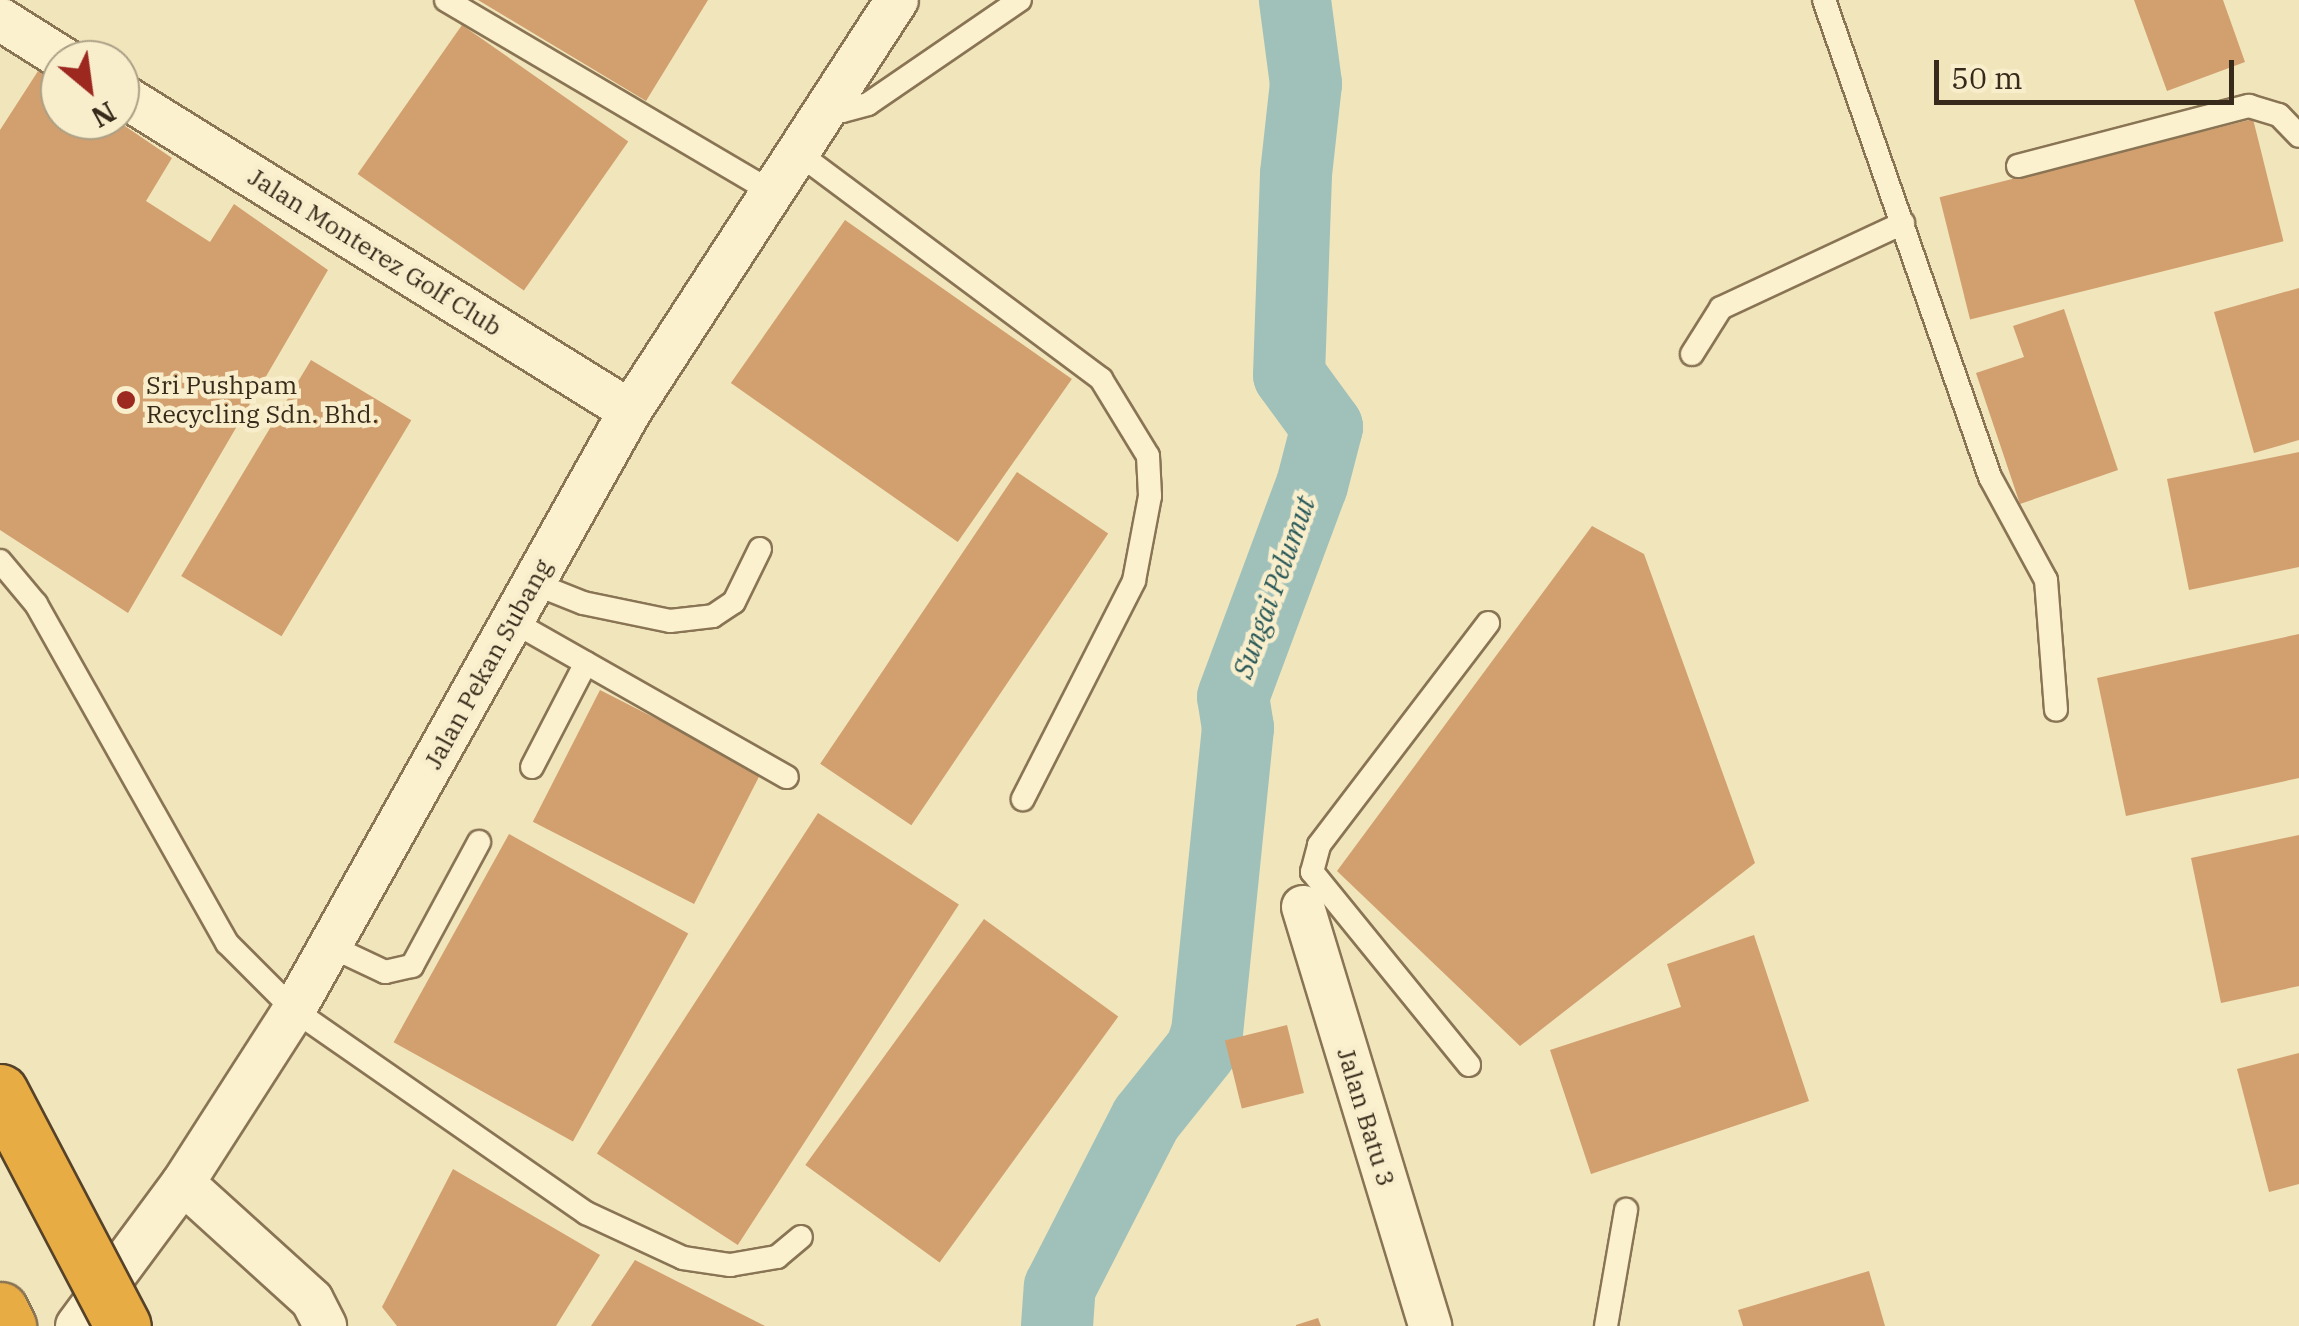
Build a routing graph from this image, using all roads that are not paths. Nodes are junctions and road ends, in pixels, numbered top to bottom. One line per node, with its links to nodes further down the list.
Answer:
1 (446, 0): 12 (lane)
2 (1020, 0): 8 (lane)
3 (1824, 0): 13 (lane)
4 (887, 3): 8 (street, Jalan Pekan Subang)
5 (0, 20): 6 (street)
6 (40, 45)
7 (140, 106): 15 (street, Jalan Monterez Golf Club)
8 (828, 106): 10 (street, Jalan Pekan Subang)
9 (2299, 136): 11 (lane)
10 (798, 153): 12 (street, Jalan Pekan Subang); 25 (lane)
11 (2018, 166)
12 (778, 195): 15 (street, Jalan Pekan Subang)
13 (1902, 223): 14 (lane); 22 (lane)
14 (1692, 354)
15 (630, 411): 18 (street, Jalan Pekan Subang)
16 (760, 549): 18 (lane)
17 (0, 562): 31 (lane)
18 (534, 583): 19 (street, Jalan Pekan Subang)
19 (512, 622): 21 (lane); 29 (street, Jalan Pekan Subang)
20 (1488, 623): 28 (lane)
21 (586, 664): 23 (lane); 24 (lane)
22 (2056, 710)
23 (532, 767)
24 (787, 778)
25 (1023, 800)
26 (478, 842): 29 (lane)
27 (1303, 907): 30 (street, Jalan Batu 3)
28 (1354, 930): 30 (lane); 32 (lane)
29 (330, 946): 31 (street, Jalan Pekan Subang)
30 (1316, 953): 42 (street, Jalan Batu 3)
31 (294, 1010): 34 (street, Jalan Pekan Subang); 36 (lane)
32 (1468, 1064)
33 (0, 1092): 40 (highway, bridge)
34 (182, 1183): 39 (street, Jalan Pekan Subang); 41 (street)
35 (1626, 1210): 43 (lane)
36 (800, 1237)
37 (0, 1310): 38 (highway)
38 (8, 1326)
39 (78, 1326)
40 (123, 1326)
41 (325, 1326)
42 (1430, 1326)
43 (1606, 1326)

